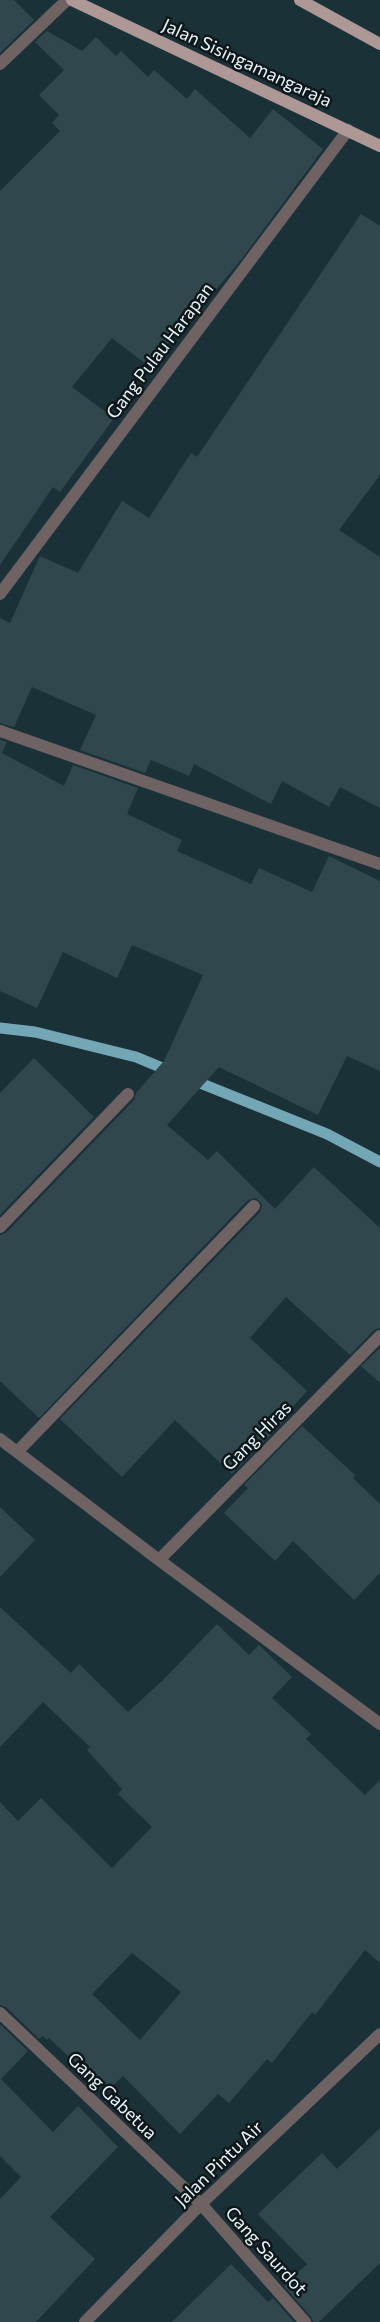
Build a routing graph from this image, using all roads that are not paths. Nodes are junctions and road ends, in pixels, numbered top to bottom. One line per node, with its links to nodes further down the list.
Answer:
1 (66, 0): 5 (street)
2 (72, 0): 6 (main road, Jalan Sisingamangaraja)
3 (300, 0): 4 (main road)
4 (380, 44)
5 (0, 64)
6 (348, 130): 7 (main road, Jalan Sisingamangaraja); 8 (street, Gang Pulau Harapan)
7 (380, 146)
8 (0, 594)
9 (0, 731): 10 (street)
10 (380, 864)
11 (128, 1094): 13 (street)
12 (254, 1206): 16 (street)
13 (0, 1227)
14 (380, 1336): 17 (street, Gang Hiras)
15 (1, 1442): 16 (street)
16 (18, 1451): 17 (street)
17 (159, 1560): 18 (street)
18 (380, 1724)
19 (0, 2013): 21 (street, Gang Gabetua)
20 (380, 2034): 21 (street, Jalan Pintu Air)
21 (201, 2204): 22 (street, Jalan Pintu Air); 23 (street, Gang Saurdot)
22 (85, 2322)
23 (305, 2322)

